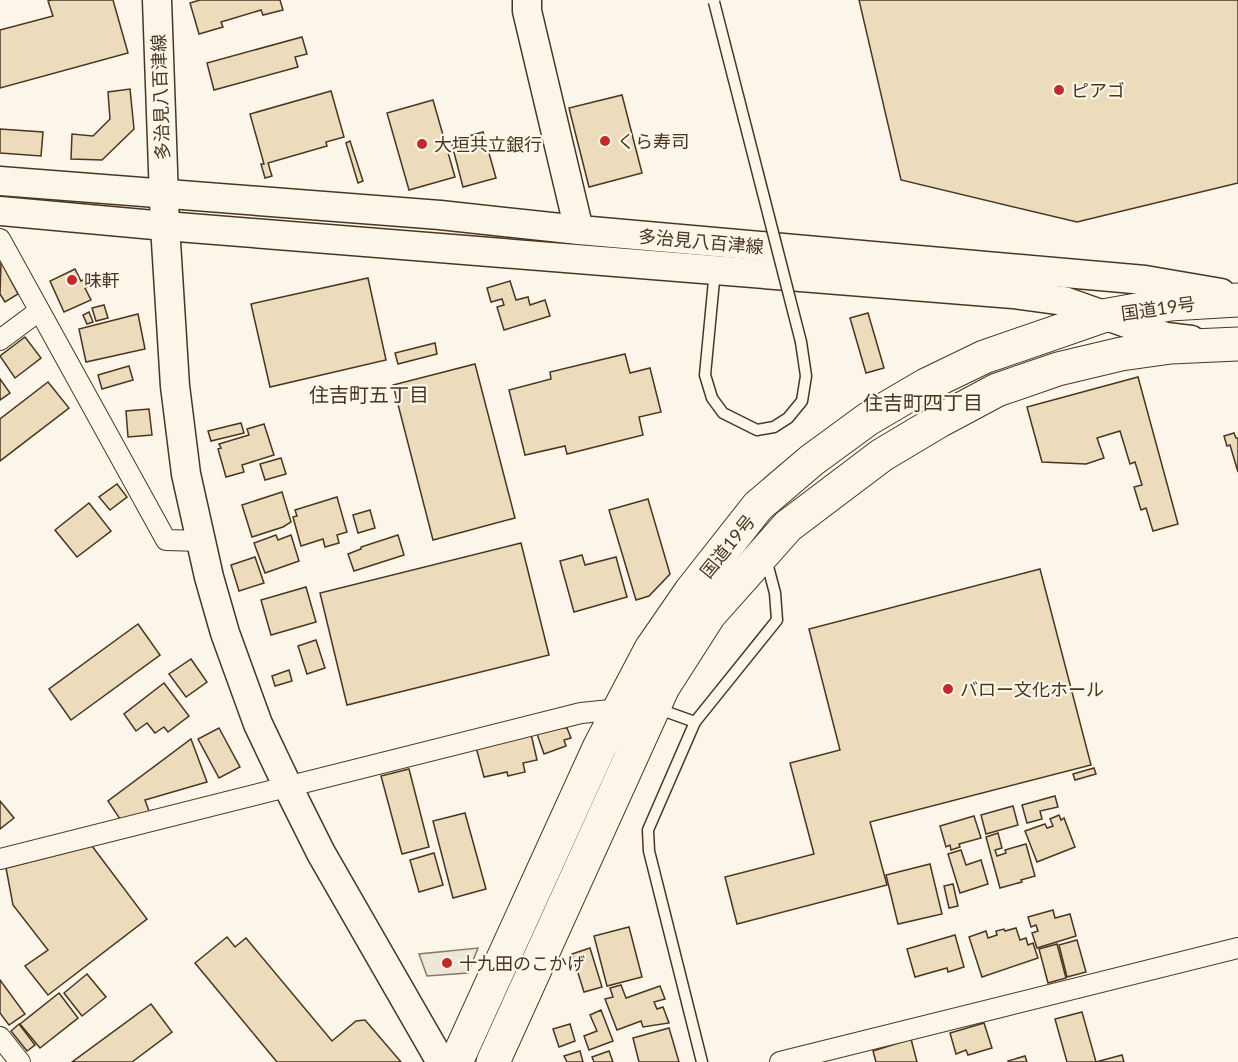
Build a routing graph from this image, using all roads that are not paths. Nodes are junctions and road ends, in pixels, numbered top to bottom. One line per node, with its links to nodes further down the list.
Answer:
1 (157, 0): 5 (main road, 多治見八百津線)
2 (527, 0): 8 (main road)
3 (714, 1): 10 (lane, bridge)
4 (0, 181): 5 (main road)
5 (164, 194): 7 (main road, 多治見八百津線); 8 (main road, 多治見八百津線)
6 (0, 211): 7 (main road)
7 (165, 226): 10 (main road, 多治見八百津線); 16 (main road)
8 (579, 230): 11 (main road, 多治見八百津線)
9 (0, 239): 12 (street)
10 (715, 270): 13 (main road, 多治見八百津線)
11 (1238, 298): 13 (highway, 国道19号)
12 (39, 311): 14 (street); 16 (street)
13 (1103, 316): 15 (main road, 多治見八百津線); 19 (highway, 国道19号)
14 (0, 340)
15 (1230, 344): 17 (highway, 国道19号)
16 (201, 541): 21 (main road)
17 (764, 553): 18 (highway, 国道19号); 20 (lane)
18 (653, 707): 20 (lane); 28 (highway, 国道19号)
19 (620, 709): 21 (street); 27 (highway, 国道19号)
20 (695, 722): 29 (lane)
21 (288, 787): 22 (street); 26 (main road)
22 (0, 859)
23 (1238, 948): 30 (street)
24 (0, 1037): 25 (street)
25 (20, 1062)
26 (441, 1062)
27 (456, 1062)
28 (493, 1062)
29 (702, 1062)
30 (780, 1062)

